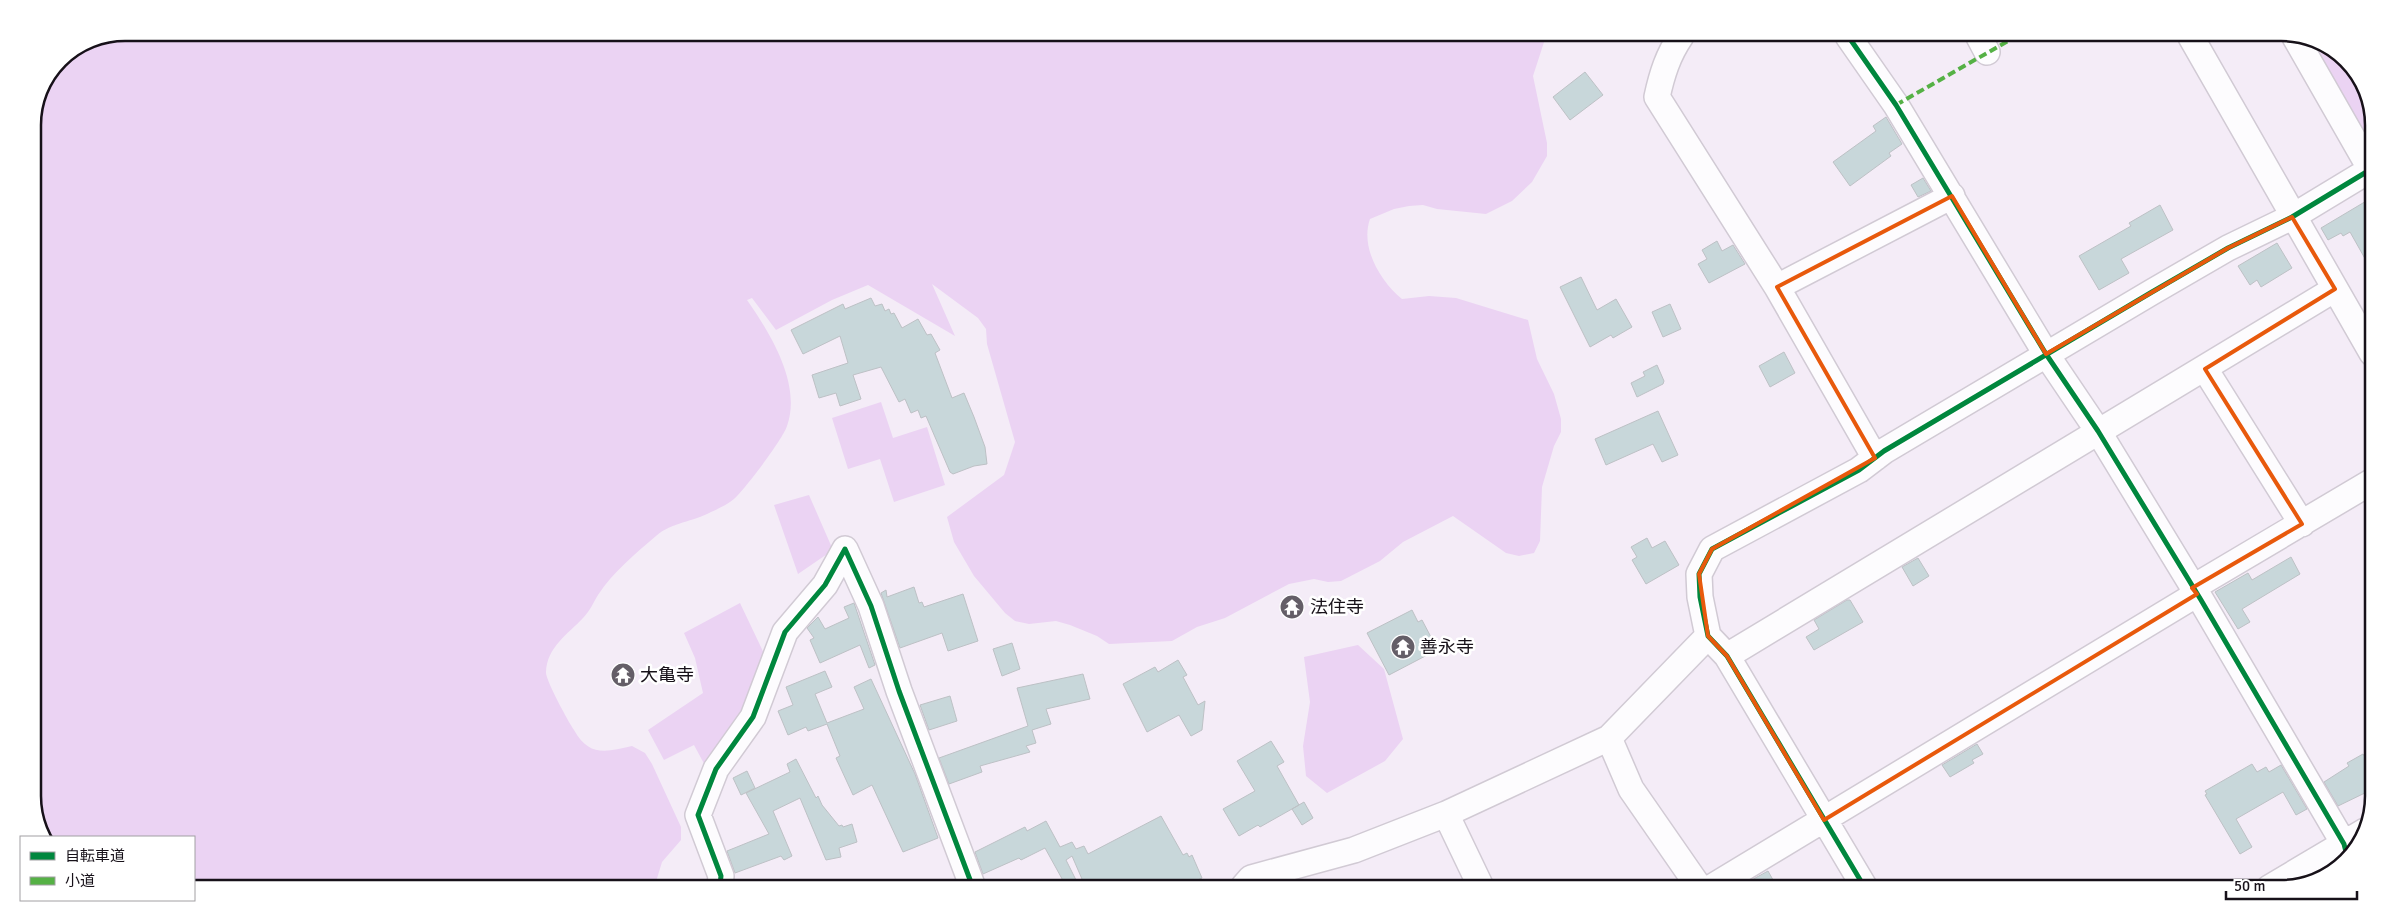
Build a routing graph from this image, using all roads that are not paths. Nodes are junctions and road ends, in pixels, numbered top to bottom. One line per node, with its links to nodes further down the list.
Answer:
1 (1678, 41): 9 (street)
2 (1851, 41): 7 (street)
3 (2193, 41): 8 (street)
4 (2299, 44): 5 (street)
5 (2365, 157)
6 (2365, 173): 8 (street)
7 (1952, 196): 9 (street); 12 (street)
8 (2292, 217): 10 (street); 12 (street)
9 (1777, 287): 15 (street)
10 (2335, 288): 11 (street); 13 (street)
11 (2365, 341)
12 (2046, 354): 14 (street); 15 (street)
13 (2205, 369): 14 (street); 17 (street)
14 (2098, 431): 18 (street); 20 (street)
15 (1875, 458): 19 (street)
16 (2365, 486): 17 (street)
17 (2302, 524): 18 (street)
18 (2194, 591): 23 (street); 24 (street)
19 (1708, 636): 20 (street); 21 (street)
20 (1727, 656): 23 (street)
21 (1609, 738): 22 (street); 31 (street)
22 (1446, 814): 29 (street); 30 (street)
23 (1824, 820): 32 (street); 33 (street)
24 (2345, 850)
25 (2344, 851): 26 (street)
26 (2286, 879)
27 (721, 880): 28 (street)
28 (970, 880)
29 (1249, 880)
30 (1478, 880)
31 (1694, 880)
32 (1724, 880)
33 (1860, 880)

